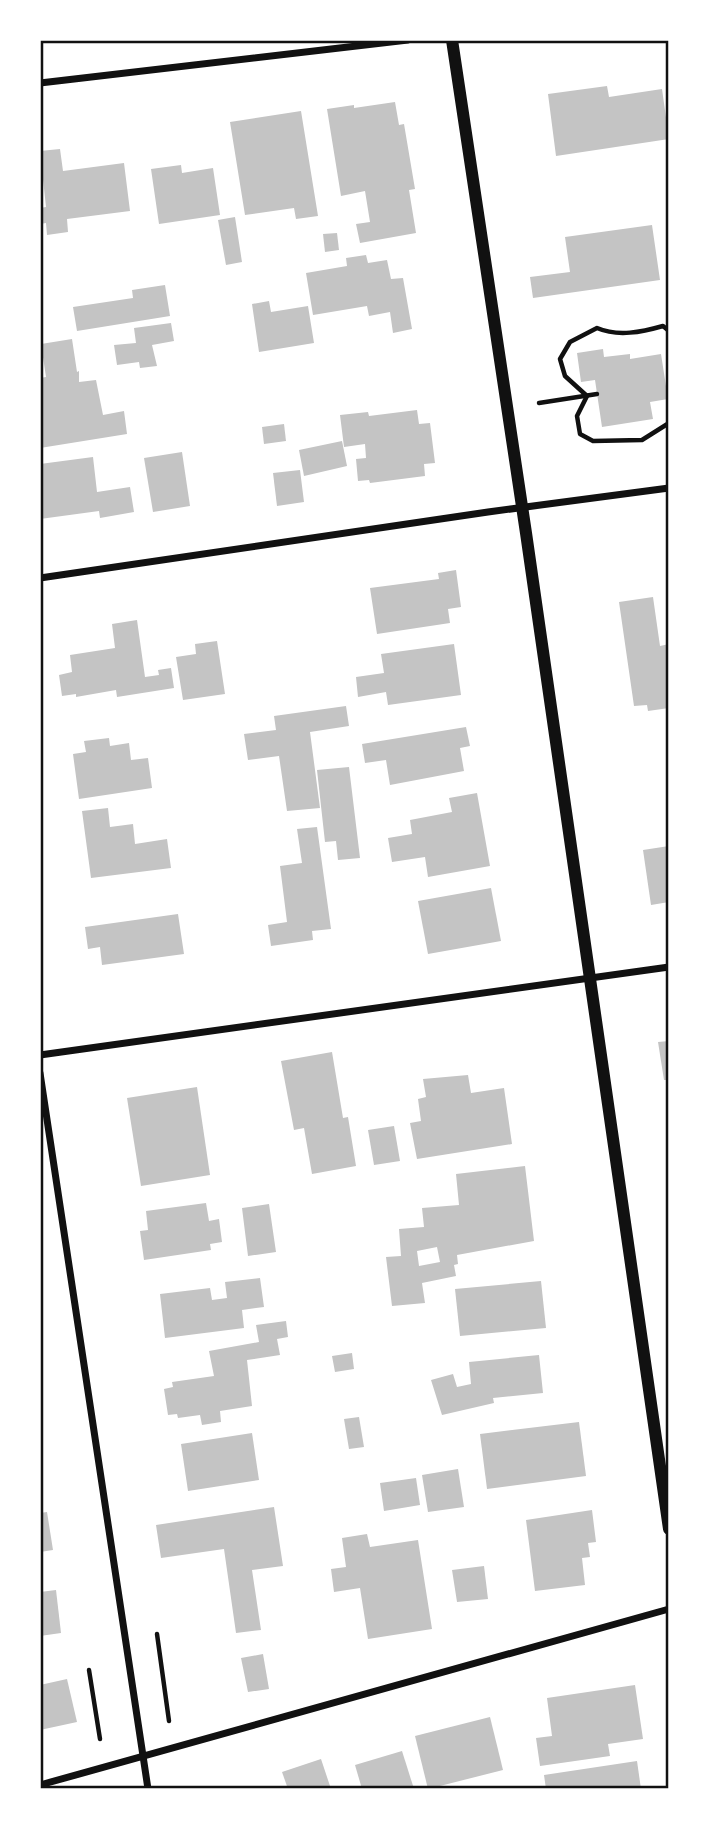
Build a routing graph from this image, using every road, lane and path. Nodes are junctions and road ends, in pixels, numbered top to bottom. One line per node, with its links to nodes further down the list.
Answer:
1 (408, 40): 3 (street)
2 (452, 40): 10 (street)
3 (40, 83)
4 (669, 331): 6 (path)
5 (597, 394): 6 (path)
6 (587, 396): 7 (path); 8 (path)
7 (540, 402)
8 (669, 423)
9 (669, 488): 10 (street)
10 (522, 507): 11 (street); 13 (street)
11 (40, 578)
12 (669, 967): 13 (street)
13 (589, 979): 14 (street); 16 (street)
14 (40, 1055)
15 (40, 1073): 22 (street)
16 (669, 1530)
17 (669, 1609): 22 (street)
18 (157, 1634): 20 (path)
19 (89, 1670): 21 (path)
20 (169, 1721)
21 (100, 1739)
22 (142, 1756): 23 (street); 24 (street)
23 (40, 1785)
24 (148, 1789)

